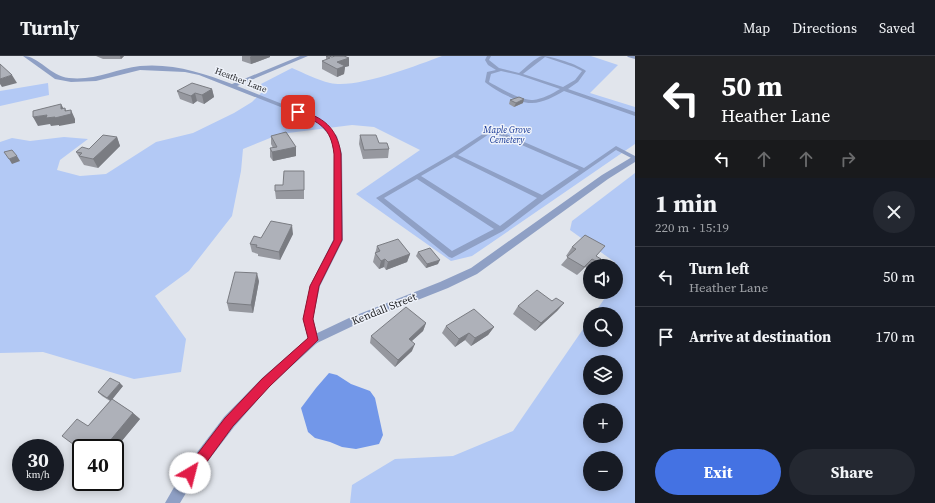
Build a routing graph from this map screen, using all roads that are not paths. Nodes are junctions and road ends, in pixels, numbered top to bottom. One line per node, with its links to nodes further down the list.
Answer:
1 (26, 56): 9 (street, Heather Lane)
2 (305, 56): 9 (street)
3 (489, 56): 7 (lane)
4 (545, 56): 8 (lane); 10 (lane)
5 (630, 56): 6 (street)
6 (635, 57)
7 (501, 70): 8 (lane); 10 (lane)
8 (520, 74): 10 (lane)
9 (233, 86): 18 (street, Heather Lane)
10 (564, 90): 11 (lane)
11 (635, 114)
12 (454, 155): 14 (lane); 15 (lane); 16 (lane)
13 (635, 158): 14 (lane); 18 (street, Kendall Street)
14 (584, 170): 16 (lane)
15 (418, 177): 17 (lane); 17 (lane)
16 (542, 198): 17 (lane)
17 (500, 229)
18 (313, 340): 19 (street, Kendall Street)
19 (172, 503)

